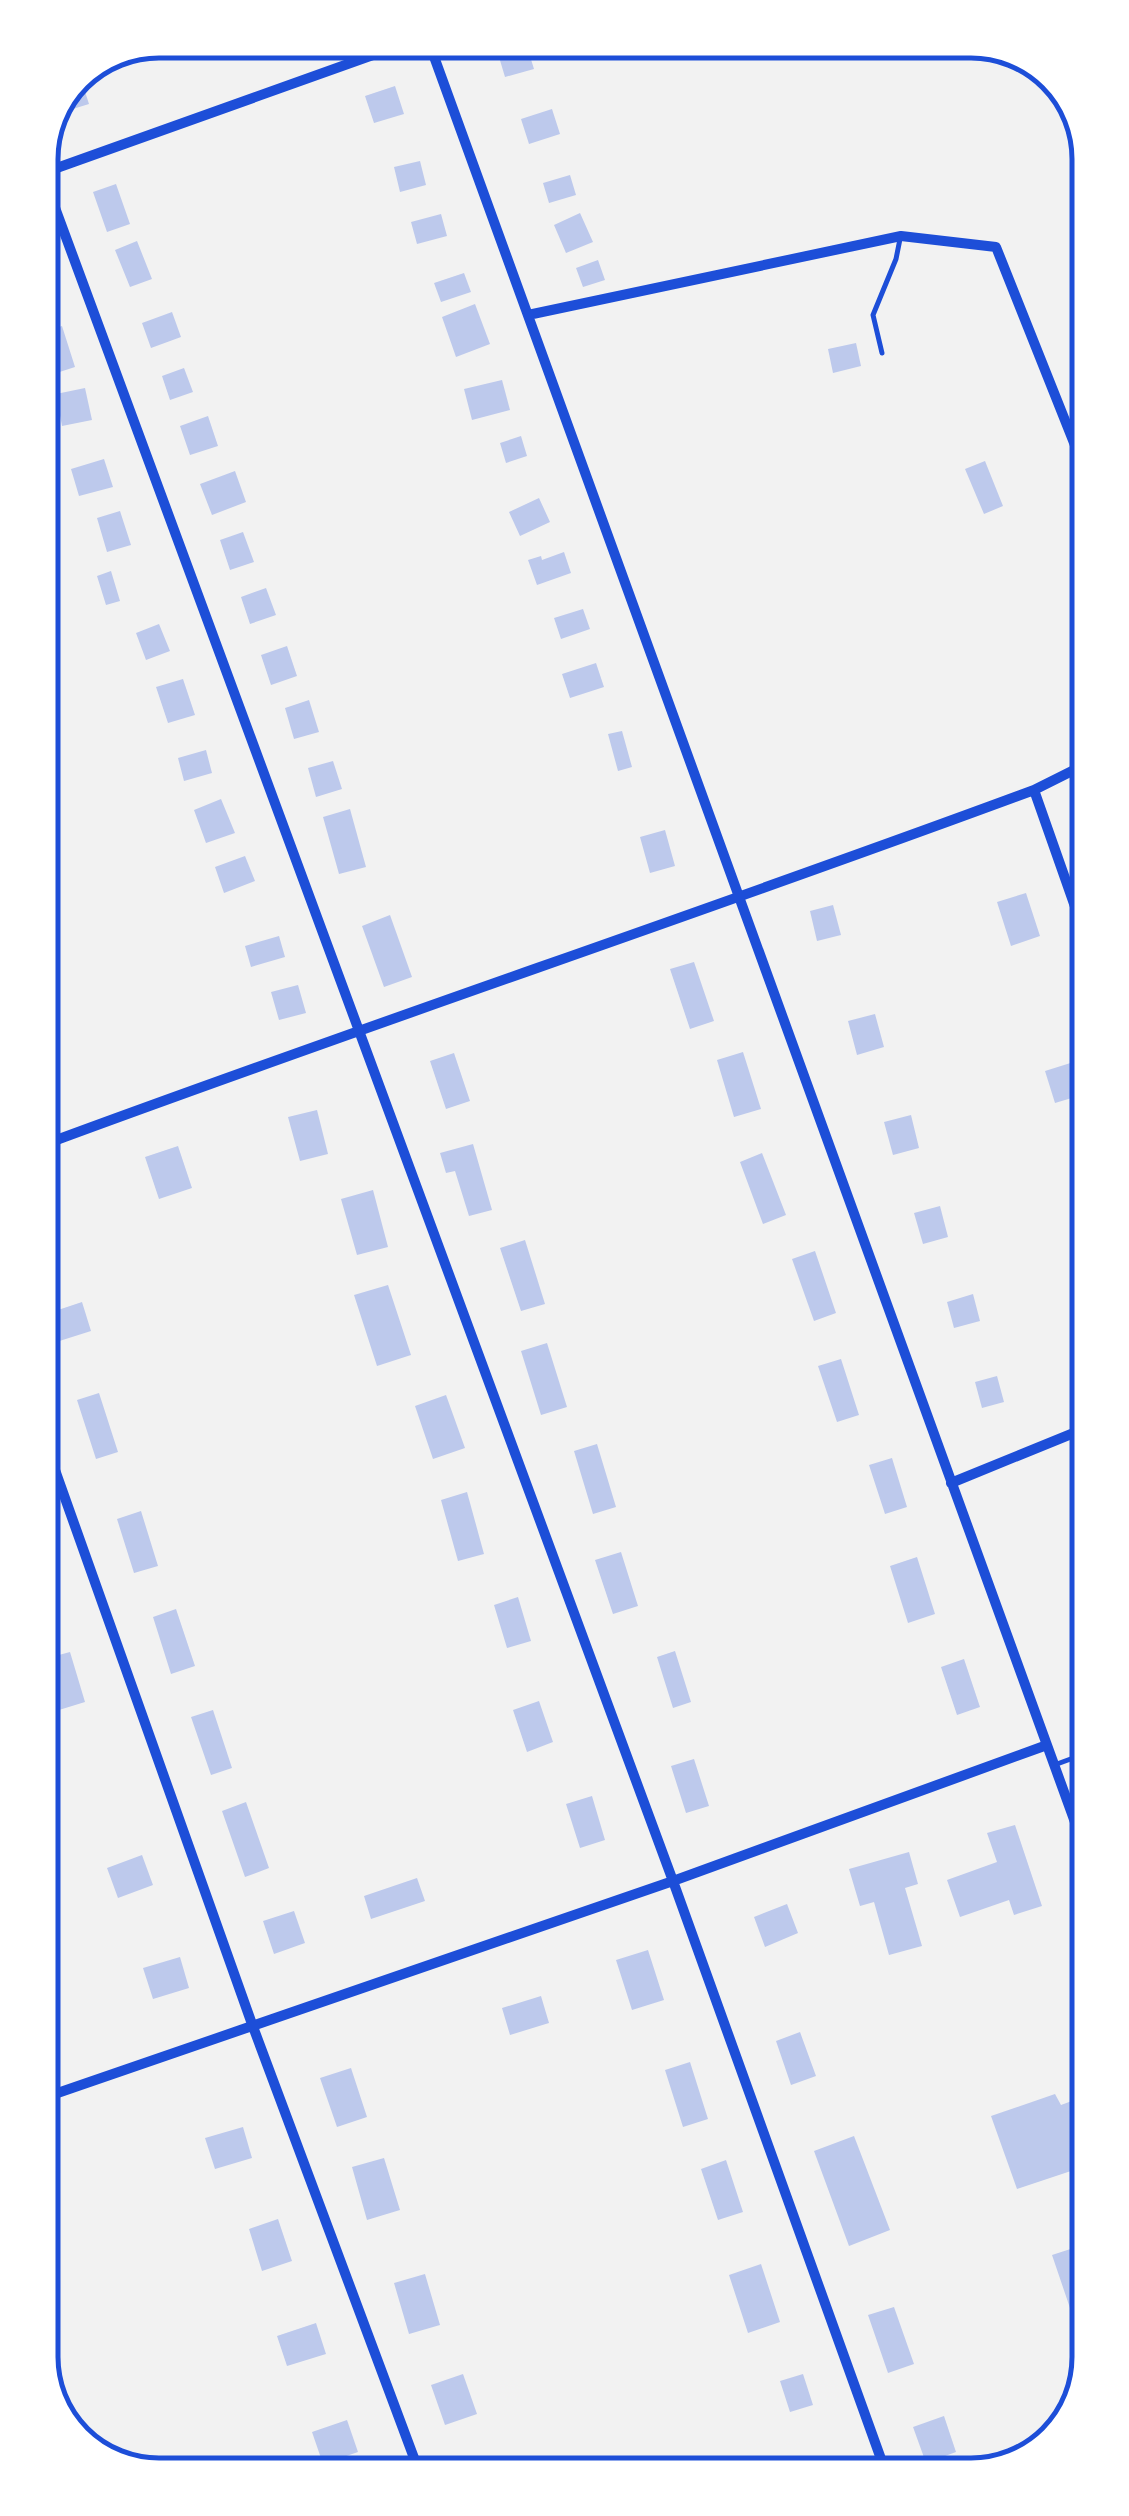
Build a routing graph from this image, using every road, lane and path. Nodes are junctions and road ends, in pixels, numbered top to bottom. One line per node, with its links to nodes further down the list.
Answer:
1 (363, 58): 3 (street)
2 (435, 58): 6 (street)
3 (58, 165)
4 (58, 217): 13 (street)
5 (901, 236): 6 (street); 7 (lane); 8 (street)
6 (528, 315): 11 (street)
7 (882, 353)
8 (1072, 438)
9 (1072, 772): 10 (street)
10 (1034, 790): 11 (street); 12 (street)
11 (741, 898): 13 (street); 17 (street)
12 (1072, 898)
13 (359, 1028): 14 (street); 22 (street)
14 (58, 1139)
15 (1072, 1434): 17 (street)
16 (58, 1477): 23 (street)
17 (952, 1484): 18 (street)
18 (1046, 1745): 20 (street); 22 (street)
19 (1072, 1758): 20 (lane)
20 (1054, 1765): 21 (street)
21 (1072, 1814)
22 (673, 1881): 23 (street); 26 (street)
23 (252, 2024): 24 (street); 25 (street)
24 (58, 2094)
25 (414, 2458)
26 (882, 2458)

